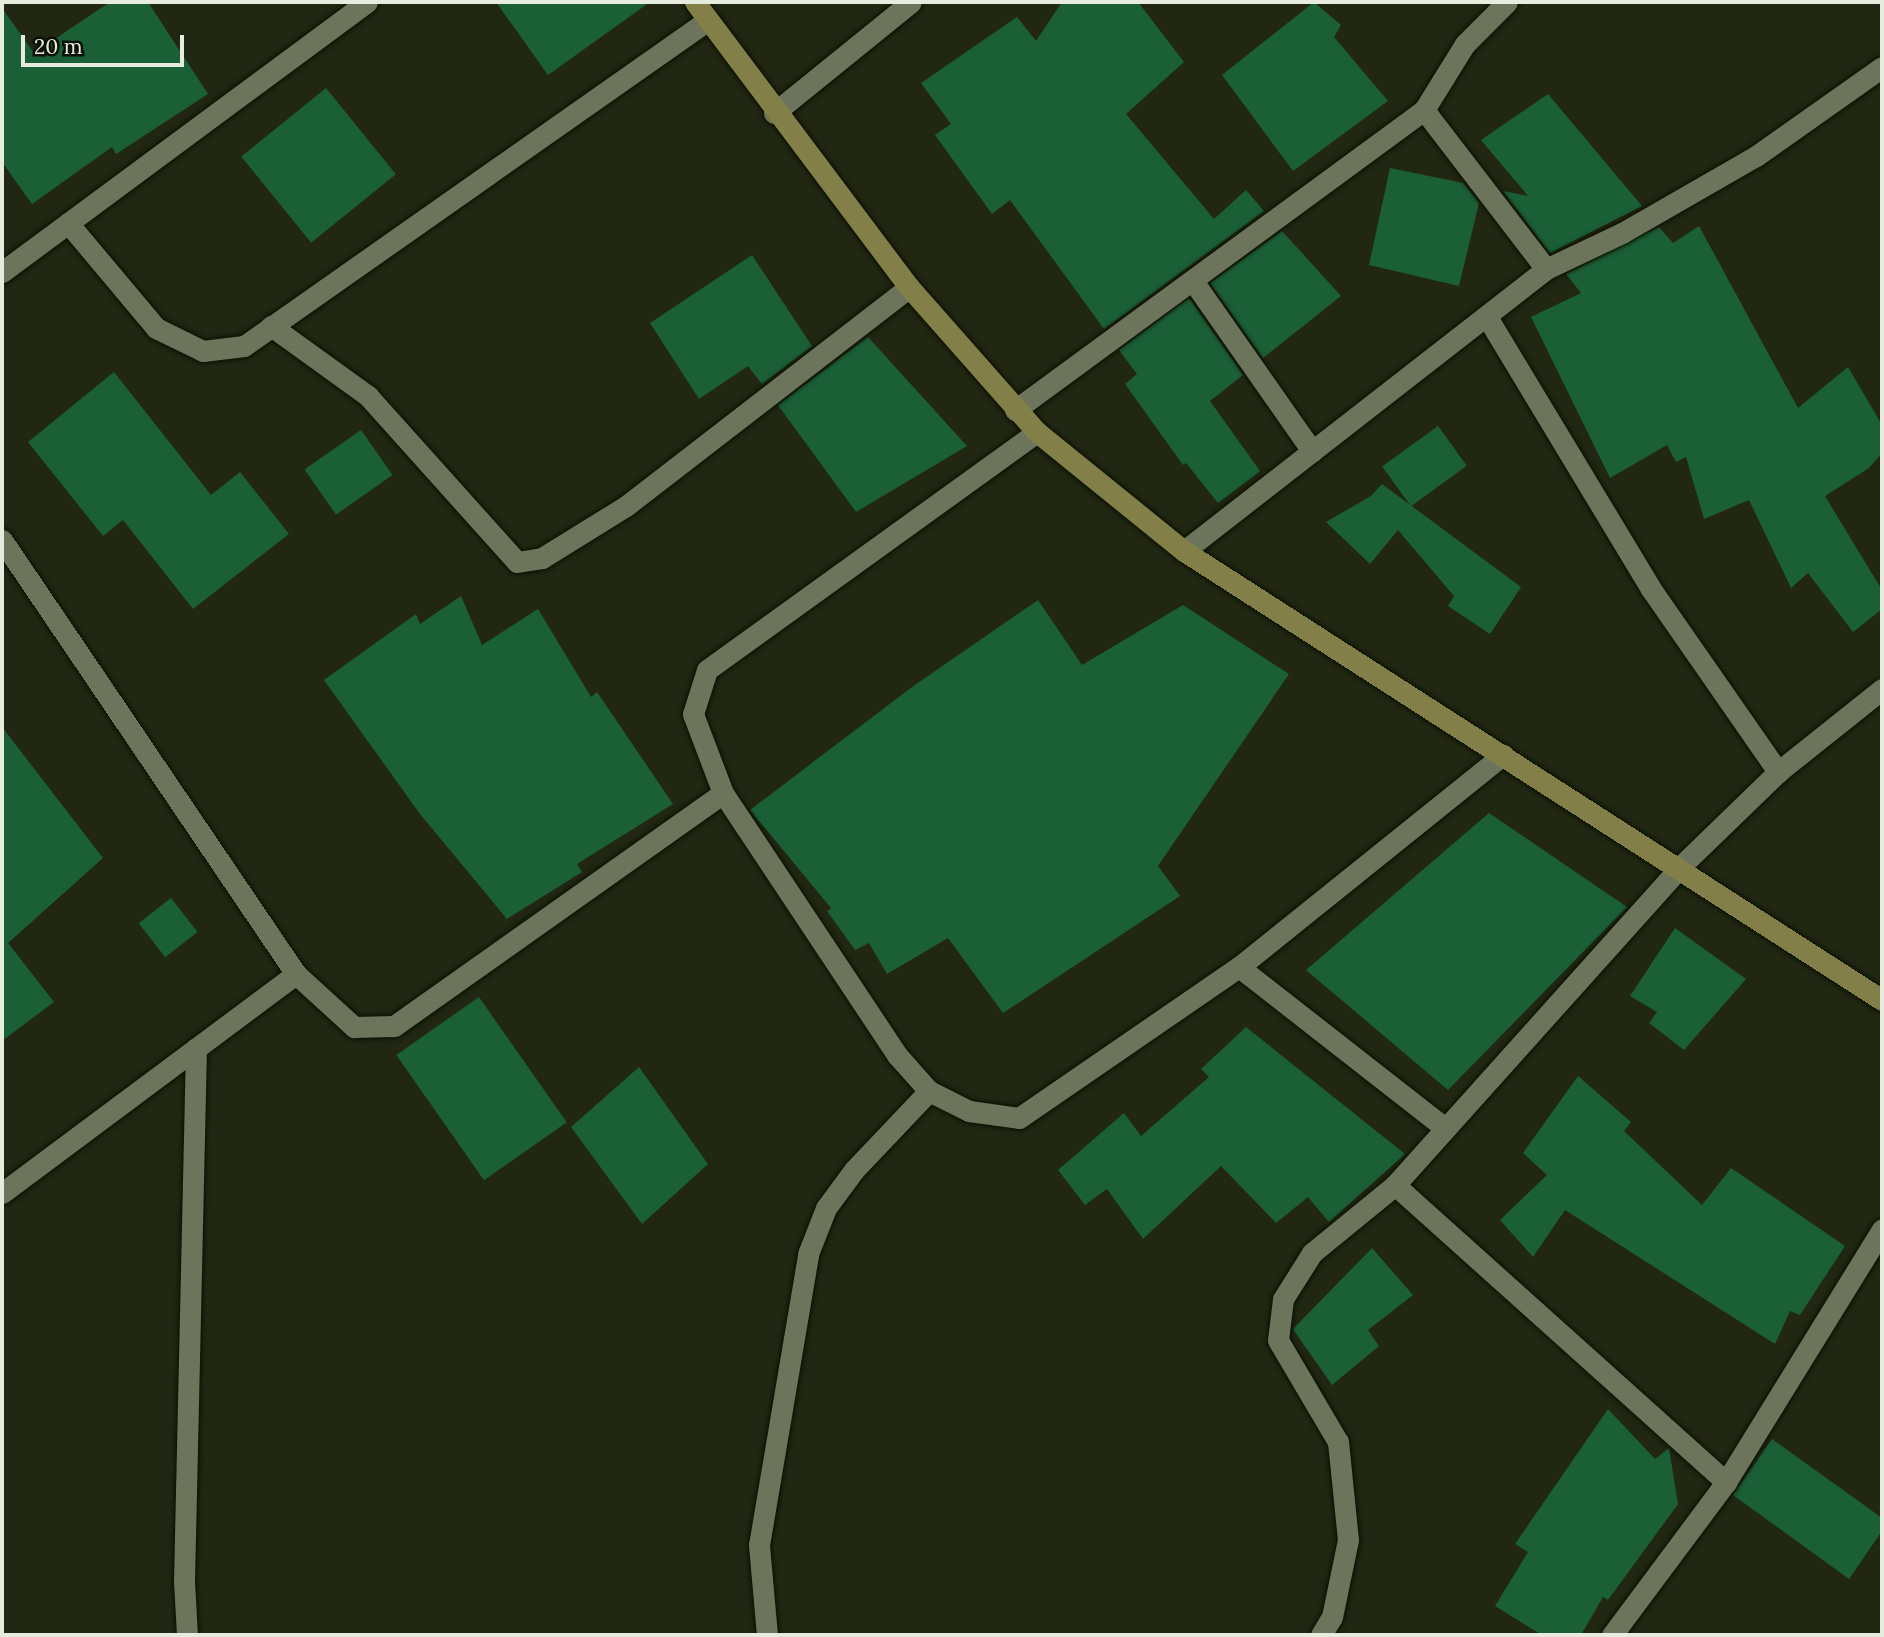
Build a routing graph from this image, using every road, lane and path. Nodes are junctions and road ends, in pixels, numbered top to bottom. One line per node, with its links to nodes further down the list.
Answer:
1 (367, 2): 9 (street)
2 (695, 2): 5 (main road)
3 (911, 2): 8 (street)
4 (1507, 2): 7 (street)
5 (708, 20): 8 (main road); 15 (street)
6 (1882, 67): 10 (street)
7 (1423, 110): 10 (street); 12 (street)
8 (774, 113): 13 (main road)
9 (68, 223): 11 (street); 15 (street)
10 (1546, 269): 14 (street)
11 (2, 272)
12 (1193, 281): 16 (street); 18 (street)
13 (909, 287): 15 (street); 16 (main road)
14 (1487, 317): 18 (street); 23 (street)
15 (271, 326)
16 (1015, 410): 17 (main road)
17 (1037, 432): 20 (main road); 24 (street)
18 (1312, 451): 20 (street)
19 (2, 540): 27 (street)
20 (1184, 551): 22 (main road)
21 (1882, 689): 23 (street)
22 (1503, 755): 25 (main road); 26 (street)
23 (1779, 772): 25 (street)
24 (723, 793): 27 (street); 30 (street)
25 (1679, 868): 28 (main road); 31 (street)
26 (1238, 967): 30 (street); 31 (street)
27 (296, 974): 29 (street)
28 (1882, 1000)
29 (196, 1048): 33 (street); 36 (street)
30 (929, 1091): 37 (street)
31 (1445, 1128): 32 (street)
32 (1395, 1185): 35 (street); 38 (street)
33 (2, 1193)
34 (1882, 1229): 35 (street)
35 (1726, 1482): 39 (street)
36 (187, 1635)
37 (767, 1635)
38 (1321, 1635)
39 (1612, 1635)

